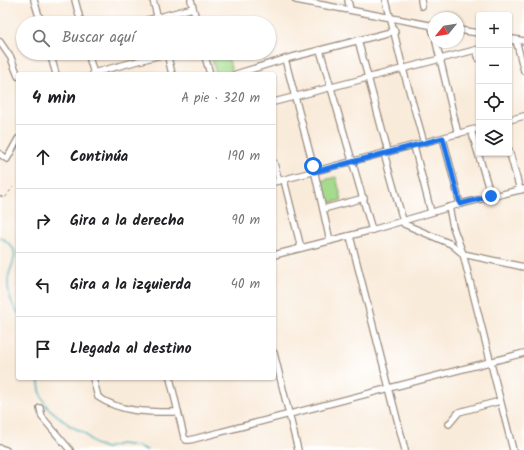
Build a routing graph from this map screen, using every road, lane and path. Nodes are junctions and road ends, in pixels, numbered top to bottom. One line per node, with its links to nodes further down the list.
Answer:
1 (34, 0): 13 (street)
2 (75, 0): 14 (street)
3 (153, 0): 15 (street)
4 (191, 0): 11 (street)
5 (296, 0): 9 (street)
6 (348, 0): 12 (street)
7 (386, 0): 18 (street)
8 (420, 0): 10 (street)
9 (307, 1): 12 (street)
10 (422, 6)
11 (193, 8): 16 (street); 17 (street)
12 (350, 10): 18 (street)
13 (39, 16)
14 (79, 16)
15 (158, 16)
16 (170, 16)
17 (195, 16)
18 (390, 18): 19 (street); 20 (street)
19 (428, 25)
20 (395, 31): 23 (street); 38 (street)
21 (464, 31): 22 (street)
22 (476, 33)
23 (358, 40): 29 (street); 47 (street)
24 (512, 40): 25 (street)
25 (516, 40): 26 (street); 39 (street)
26 (524, 41)
27 (0, 42): 40 (street)
28 (437, 48): 32 (street)
29 (320, 50): 31 (street); 48 (street)
30 (476, 50): 32 (street)
31 (285, 59): 46 (street); 49 (street)
32 (440, 59): 38 (street); 55 (street)
33 (52, 60): 41 (street)
34 (90, 60): 42 (street)
35 (141, 60): 43 (street)
36 (169, 60): 44 (street)
37 (206, 60): 45 (street)
38 (403, 69): 47 (street); 58 (street)
39 (524, 71)
40 (16, 72)
41 (55, 72)
42 (94, 72)
43 (98, 72)
44 (172, 72)
45 (209, 72)
46 (249, 72)
47 (367, 78): 48 (street); 60 (street)
48 (332, 88): 49 (street); 63 (street)
49 (296, 97): 50 (street); 65 (street)
50 (276, 102)
51 (524, 116): 52 (street)
52 (512, 119)
53 (476, 129): 54 (street)
54 (471, 130): 55 (street); 70 (street)
55 (458, 134): 56 (street)
56 (443, 138): 58 (street); 72 (street)
57 (16, 142): 61 (street)
58 (424, 143): 59 (street)
59 (414, 146): 60 (street); 75 (street)
60 (386, 153): 63 (street); 76 (street)
61 (0, 154)
62 (511, 156): 68 (street)
63 (354, 161): 65 (street); 71 (street)
64 (276, 170): 66 (street)
65 (314, 172): 66 (street); 74 (street)
66 (279, 181): 80 (street)
67 (14, 187): 69 (path)
68 (522, 189): 70 (street)
69 (0, 196)
70 (491, 196): 72 (street)
71 (364, 198): 74 (street); 77 (street)
72 (460, 204): 73 (street)
73 (449, 207): 75 (street); 82 (street)
74 (323, 209): 79 (street)
75 (431, 212): 76 (street)
76 (402, 221): 77 (street); 82 (street)
77 (372, 230): 78 (street)
78 (350, 236): 79 (street); 89 (street)
79 (330, 241): 80 (street)
80 (301, 248): 81 (street)
81 (276, 254)
82 (463, 254): 83 (street); 86 (street)
83 (524, 267)
84 (524, 353): 86 (street)
85 (276, 361): 93 (street)
86 (490, 362): 89 (street); 90 (street)
87 (94, 380): 92 (street)
88 (170, 380): 92 (street)
89 (389, 388): 93 (street); 99 (street)
90 (500, 402): 94 (street); 100 (street)
91 (40, 408): 97 (street)
92 (178, 412): 93 (street)
93 (290, 414): 98 (street)
94 (449, 424)
95 (0, 448): 96 (street)
96 (6, 450)
97 (70, 450)
98 (298, 450)
99 (405, 450)
100 (513, 450)

